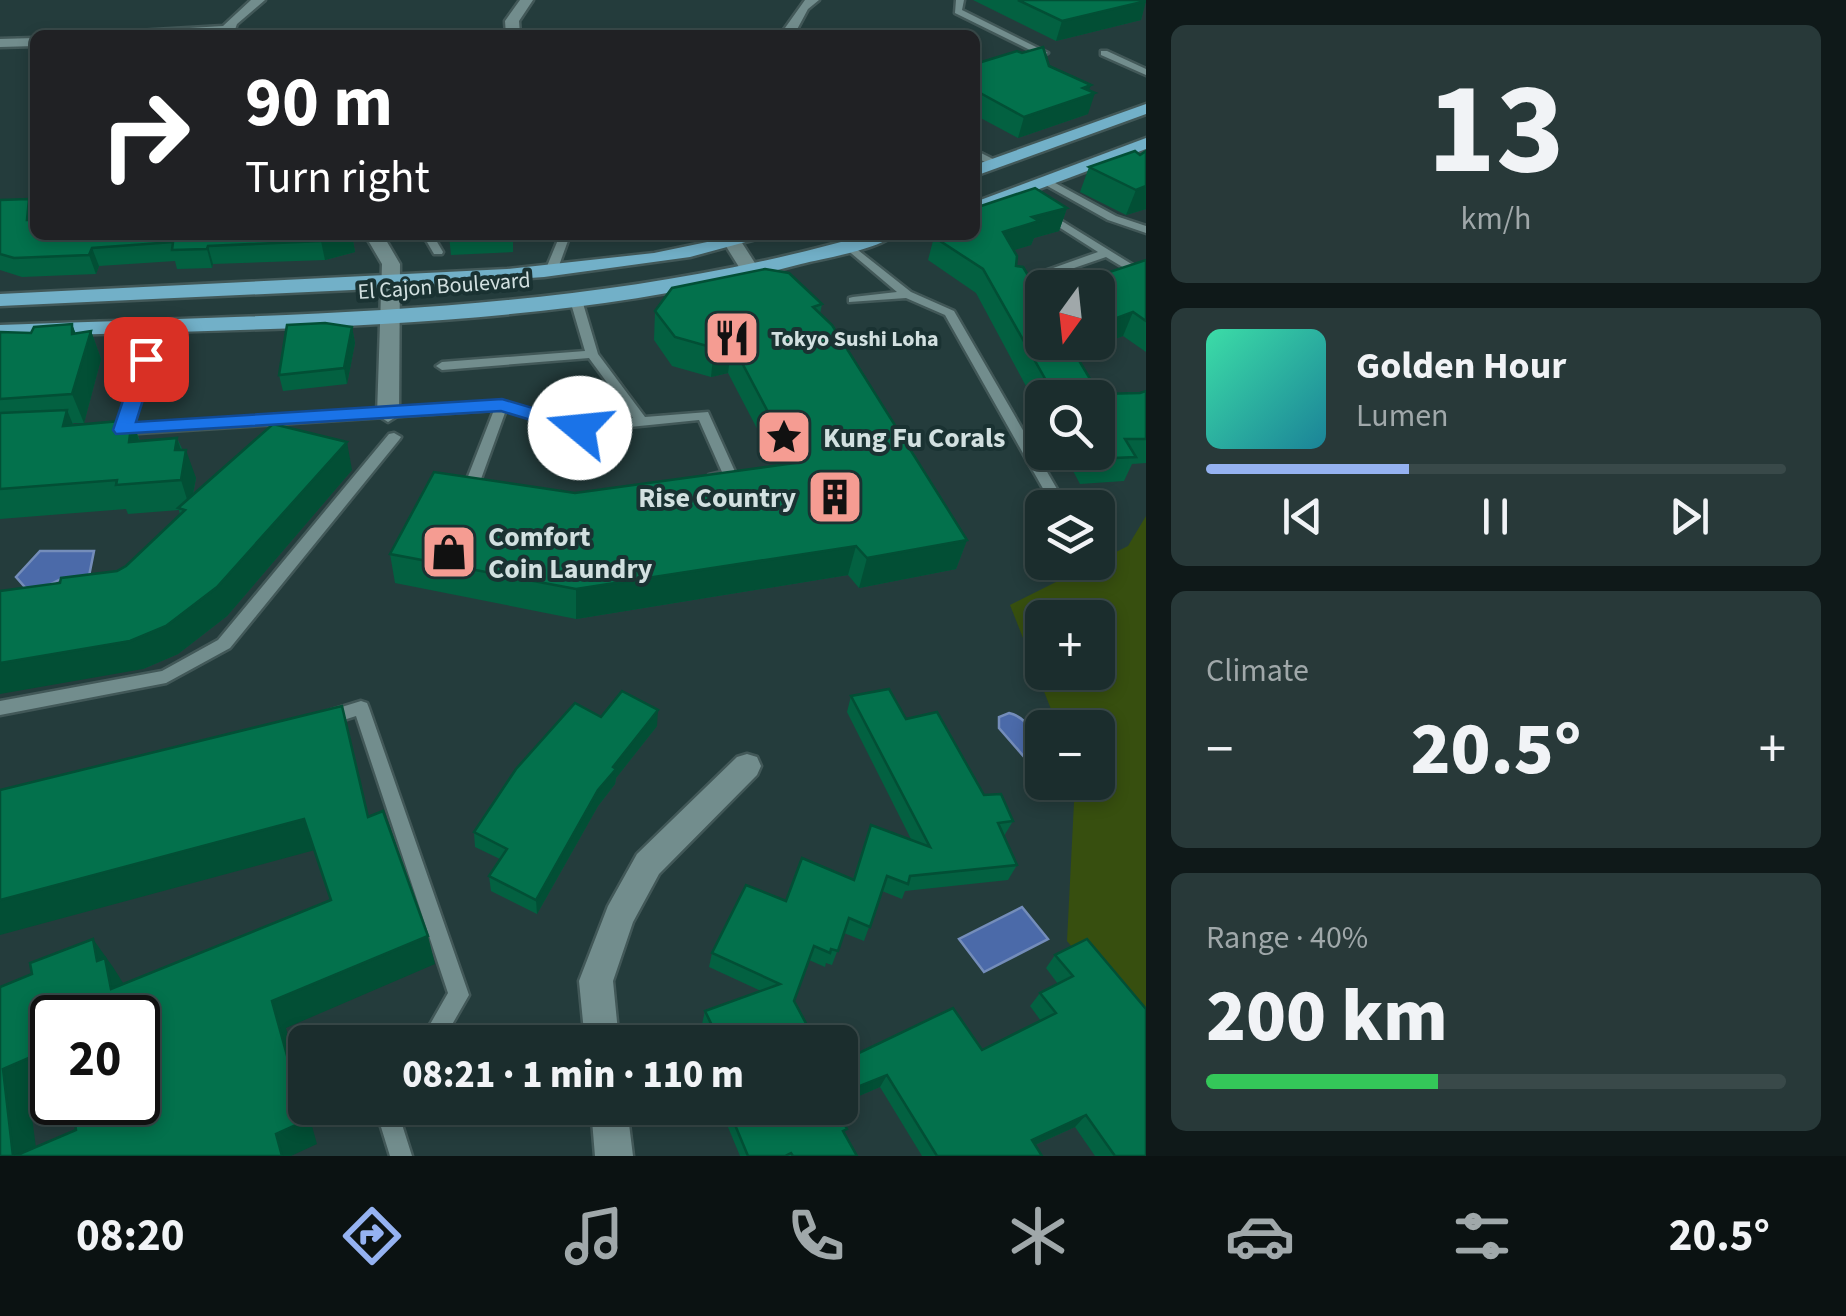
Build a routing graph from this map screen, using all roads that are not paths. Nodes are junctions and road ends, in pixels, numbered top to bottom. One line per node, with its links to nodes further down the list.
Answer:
1 (259, 0): 5 (street)
2 (527, 0): 6 (street)
3 (813, 0): 7 (street)
4 (960, 0): 8 (lane)
5 (228, 30)
6 (513, 30)
7 (789, 30)
8 (998, 30): 9 (lane); 13 (lane)
9 (980, 34)
10 (30, 42): 11 (street)
11 (0, 44)
12 (1104, 52): 14 (lane)
13 (1027, 58)
14 (1146, 72)
15 (1146, 109): 18 (main road)
16 (1146, 143): 20 (main road)
17 (980, 155): 18 (lane)
18 (996, 164): 19 (main road)
19 (980, 169)
20 (1046, 181): 21 (main road); 25 (lane)
21 (1014, 193): 23 (main road); 34 (lane)
22 (30, 206): 24 (lane)
23 (980, 206)
24 (0, 207)
25 (1146, 230)
26 (377, 240): 38 (street)
27 (431, 240): 33 (lane)
28 (563, 240): 35 (lane)
29 (724, 240): 35 (main road, El Cajon Boulevard)
30 (731, 240): 36 (street)
31 (869, 240): 32 (main road, El Cajon Boulevard)
32 (849, 246): 36 (main road, El Cajon Boulevard); 40 (lane)
33 (438, 252)
34 (1107, 253): 37 (lane); 39 (lane)
35 (551, 271): 38 (main road, El Cajon Boulevard)
36 (751, 271): 42 (main road, El Cajon Boulevard)
37 (1146, 278)
38 (392, 283): 41 (main road, El Cajon Boulevard); 44 (street)
39 (1015, 285)
40 (907, 294): 43 (lane); 57 (lane)
41 (0, 300)
42 (576, 300): 44 (main road, El Cajon Boulevard); 47 (lane)
43 (852, 300)
44 (391, 315): 45 (main road, El Cajon Boulevard); 50 (street)
45 (158, 324): 46 (main road, El Cajon Boulevard); 53 (lane)
46 (0, 331)
47 (592, 354): 48 (lane); 51 (lane)
48 (442, 366)
49 (502, 405): 50 (lane); 51 (lane); 56 (lane)
50 (388, 415): 53 (lane)
51 (642, 422): 55 (lane)
52 (106, 430): 53 (lane)
53 (123, 430)
54 (394, 437): 58 (lane)
55 (694, 480)
56 (492, 482)
57 (1051, 490)
58 (0, 708)
59 (306, 725): 61 (lane)
60 (747, 766): 62 (street)
61 (440, 1025)
62 (600, 1025)
63 (391, 1125): 65 (lane)
64 (611, 1125): 66 (street)
65 (401, 1156)
66 (614, 1156)

